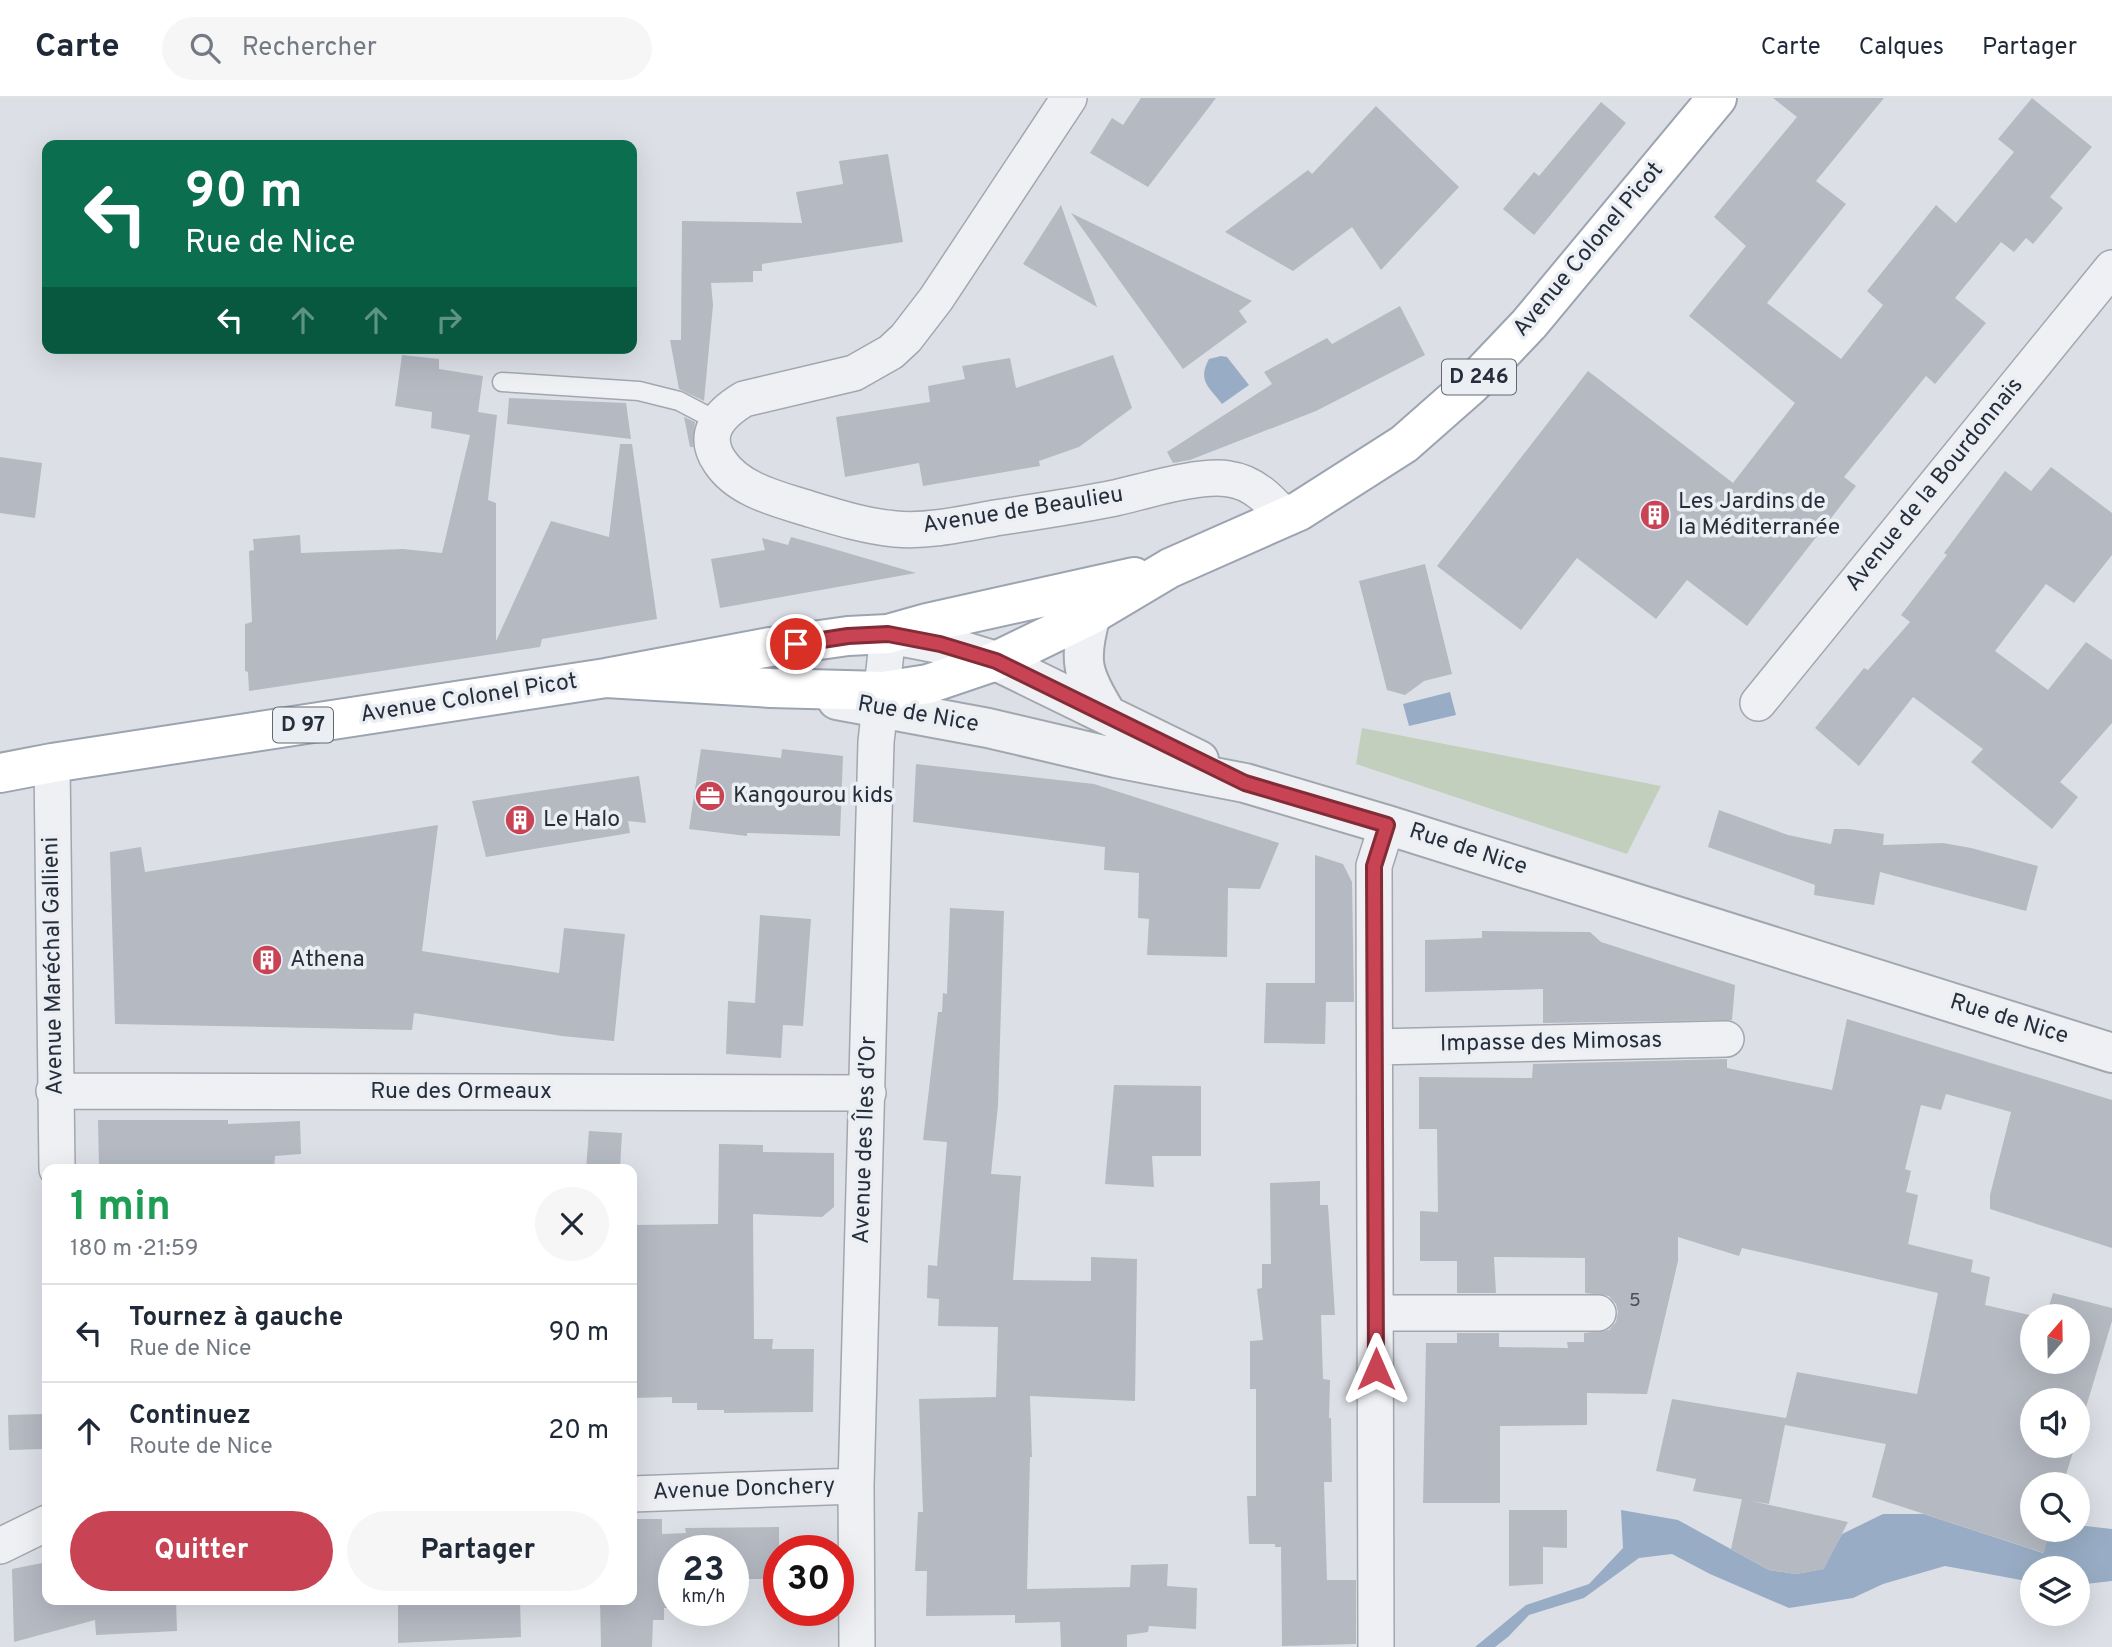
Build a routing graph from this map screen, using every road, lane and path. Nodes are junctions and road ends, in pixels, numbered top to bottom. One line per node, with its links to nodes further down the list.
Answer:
1 (1069, 98): 5 (street)
2 (1717, 98): 6 (main road, Avenue Colonel Picot / D 246)
3 (2112, 268): 14 (street, Avenue de la Bourdonnais)
4 (502, 382): 5 (lane)
5 (717, 421): 6 (street, Avenue de Beaulieu)
6 (1285, 517): 7 (main road, Avenue Colonel Picot / D 246)
7 (1170, 568): 8 (main road, Avenue Colonel Picot / D 246); 9 (main road, Avenue Colonel Picot / D 246)
8 (1091, 615): 10 (main road, Avenue Colonel Picot / D 246); 15 (street)
9 (888, 634): 10 (street, D 97); 11 (main road, Avenue Colonel Picot / D 97); 13 (street, Avenue des Îles d'Or)
10 (996, 661): 13 (main road, Avenue Colonel Picot / D 246); 15 (street, D 97)
11 (606, 678): 12 (main road, Avenue Colonel Picot / D 97); 16 (main road, Avenue Colonel Picot / D 97)
12 (771, 688): 13 (main road, Avenue Colonel Picot / D 246)
13 (882, 700): 18 (street, Rue de Nice / D 97); 24 (street, Avenue des Îles d'Or)
14 (1758, 703)
15 (1106, 713): 18 (street, D 97)
16 (52, 763): 17 (main road, Avenue Colonel Picot / D 97); 23 (street, Avenue Maréchal Gallieni)
17 (0, 773)
18 (1245, 783): 19 (street, Rue de Nice / D 97)
19 (1387, 825): 21 (street); 22 (street, Rue de Nice / D 97)
20 (1726, 1039): 21 (street, Impasse des Mimosas)
21 (1375, 1046): 27 (street)
22 (2112, 1053)
23 (54, 1091): 24 (street, Rue des Ormeaux); 25 (street, Avenue Maréchal Gallieni)
24 (868, 1093): 28 (street, Avenue des Îles d'Or)
25 (57, 1164)
26 (1598, 1312): 27 (street)
27 (1376, 1313): 33 (street)
28 (856, 1486): 29 (street, Avenue Donchery); 32 (street, Avenue des Îles d'Or)
29 (637, 1494)
30 (42, 1526): 31 (street)
31 (0, 1545)
32 (857, 1647)
33 (1376, 1647)

